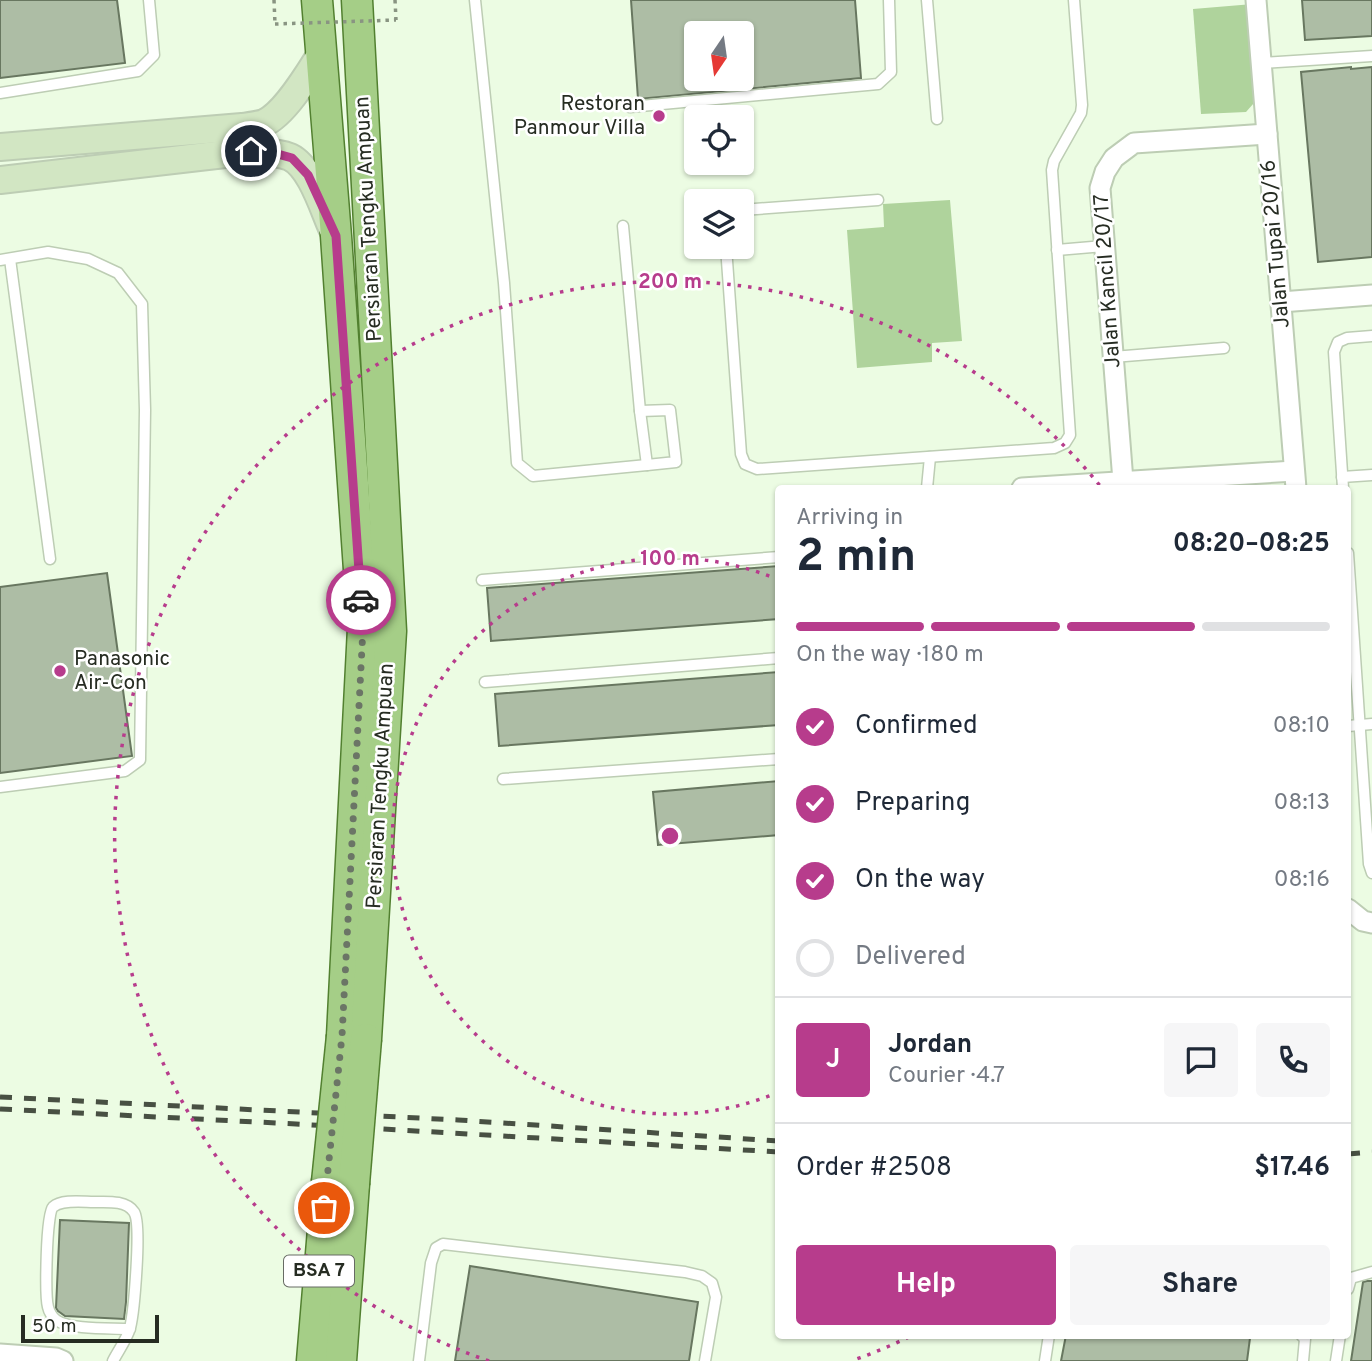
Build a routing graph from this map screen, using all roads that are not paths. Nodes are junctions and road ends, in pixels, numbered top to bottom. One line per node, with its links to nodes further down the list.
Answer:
1 (149, 0): 12 (lane)
2 (317, 0): 9 (main road, Persiaran Tengku Ampuan / BSA 7)
3 (357, 0): 56 (main road, Persiaran Tengku Ampuan / BSA 7)
4 (475, 0): 33 (lane)
5 (890, 0): 13 (lane)
6 (927, 0): 14 (lane)
7 (1074, 0): 23 (lane)
8 (1256, 0): 11 (street, Jalan Tupai 20/16)
9 (321, 54): 16 (main road); 21 (main road, Persiaran Tengku Ampuan / BSA 7)
10 (1372, 56): 11 (lane)
11 (1262, 63): 15 (street, Jalan Tupai 20/16)
12 (0, 93)
13 (630, 107)
14 (937, 119)
15 (1267, 134): 22 (street, Jalan Kancil 20/17); 27 (street, Jalan Tupai 20/16)
16 (0, 148)
17 (0, 180): 21 (main road)
18 (877, 200): 19 (lane)
19 (754, 209)
20 (623, 226): 31 (lane)
21 (336, 236): 56 (main road, Persiaran Tengku Ampuan / BSA 7)
22 (1104, 246): 23 (lane); 30 (street, Jalan Kancil 20/17)
23 (1057, 250): 32 (lane)
24 (5, 259): 42 (lane); 52 (lane)
25 (727, 259): 32 (lane)
26 (1372, 295): 27 (street)
27 (1281, 302): 36 (street, Jalan Tupai 20/16)
28 (1372, 336): 35 (lane)
29 (1224, 348): 30 (lane)
30 (1113, 357): 37 (street, Jalan Kancil 20/17)
31 (640, 411): 33 (lane); 33 (lane)
32 (930, 457): 38 (lane)
33 (647, 465)
34 (1372, 475): 35 (lane)
35 (1342, 477): 40 (lane)
36 (1295, 479): 37 (street)
37 (1123, 481): 39 (street)
38 (927, 485)
39 (1065, 485)
40 (1343, 485)
41 (775, 556): 43 (lane)
42 (50, 559)
43 (482, 580)
44 (1351, 600): 48 (lane)
45 (775, 658): 46 (lane)
46 (485, 682)
47 (1372, 724): 48 (lane)
48 (1359, 725): 49 (lane); 53 (lane)
49 (1351, 726)
50 (775, 759): 51 (lane)
51 (503, 779)
52 (0, 787)
53 (1372, 873)
54 (1351, 911): 55 (street)
55 (1372, 923)
56 (354, 1037): 57 (main road, Persiaran Tengku Ampuan / BSA 7, bridge)
57 (340, 1183): 67 (main road, Persiaran Tengku Ampuan / BSA 7); 68 (main road, Persiaran Tengku Ampuan / BSA 7)
58 (1372, 1272): 59 (lane)
59 (1351, 1278)
60 (130, 1329): 60 (lane); 66 (lane)
61 (1048, 1339): 71 (lane)
62 (1305, 1339): 72 (lane)
63 (1339, 1339): 73 (lane)
64 (0, 1354): 65 (street)
65 (63, 1361)
66 (113, 1361)
67 (312, 1361)
68 (341, 1361)
69 (419, 1361): 70 (lane)
70 (705, 1361)
71 (1045, 1361)
72 (1303, 1361)
73 (1336, 1361)

